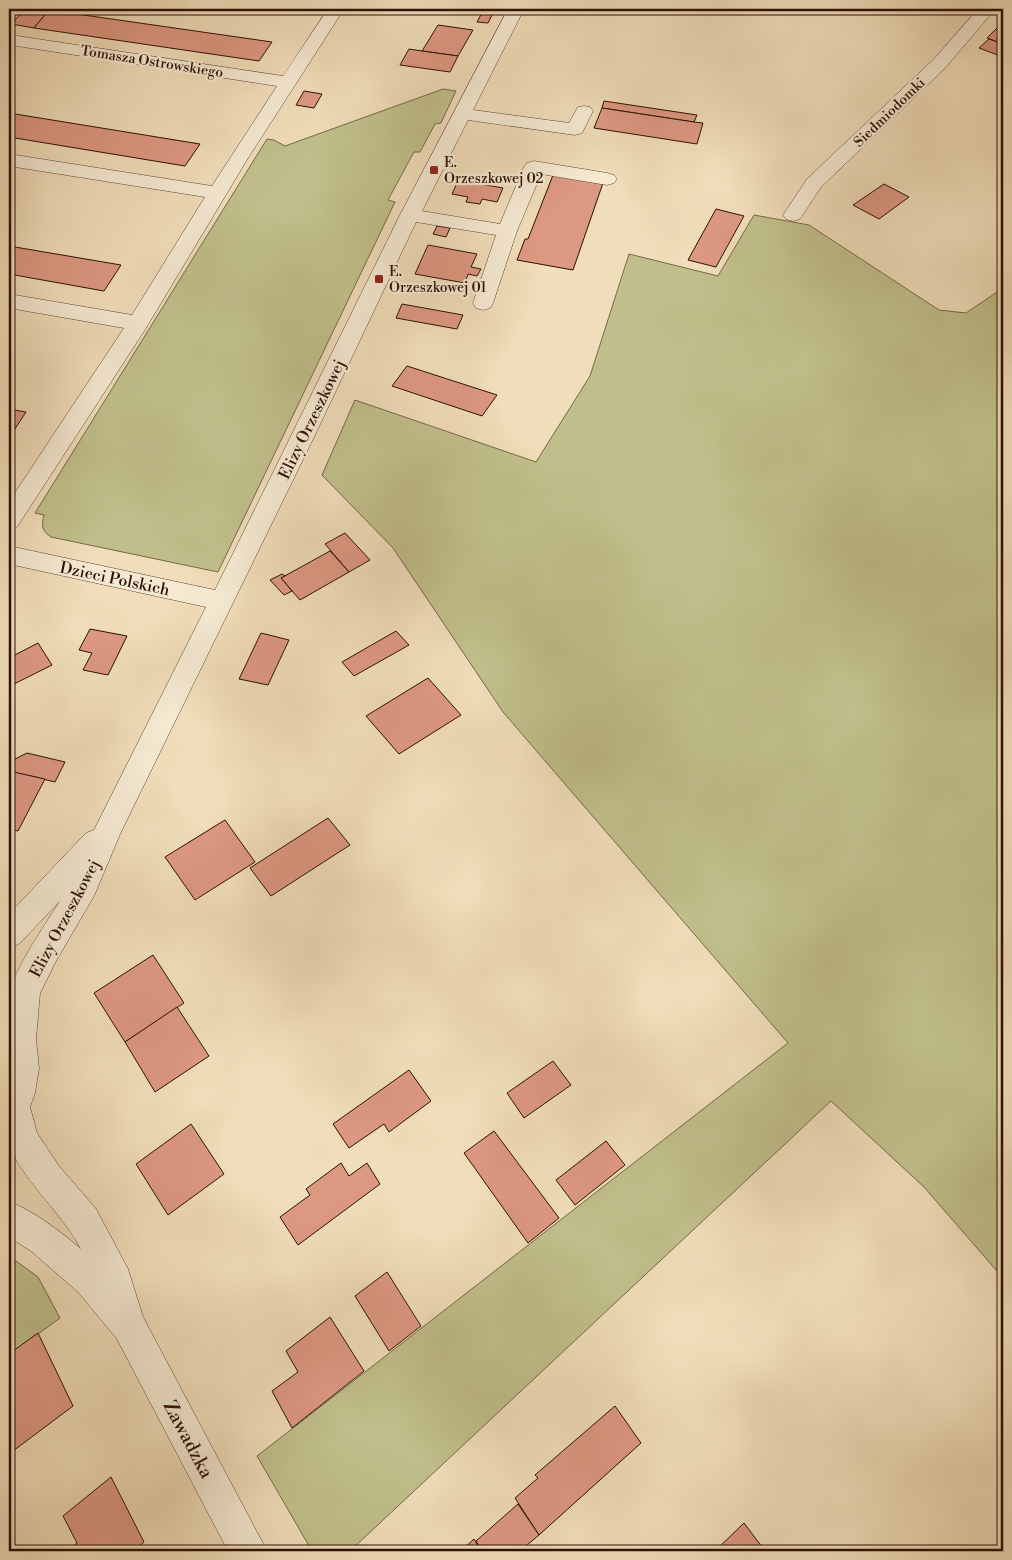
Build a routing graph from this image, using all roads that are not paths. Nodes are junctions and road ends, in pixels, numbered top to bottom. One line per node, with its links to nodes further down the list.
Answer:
1 (516, 9): 7 (street, Elizy Orzeszkowej)
2 (987, 9): 12 (street, Siedmiodomki)
3 (330, 10): 5 (street)
4 (17, 41): 5 (street, Tomasza Ostrowskiego)
5 (288, 82): 10 (street)
6 (584, 111): 7 (street)
7 (463, 114): 11 (street, Elizy Orzeszkowej)
8 (9, 160): 10 (street)
9 (607, 178): 13 (street)
10 (217, 193): 16 (street)
11 (410, 215): 13 (street); 19 (street, Elizy Orzeszkowej)
12 (793, 215)
13 (506, 232): 15 (street)
14 (9, 301): 16 (street)
15 (483, 303)
16 (138, 323): 17 (street)
17 (9, 521)
18 (9, 555): 19 (street, Dzieci Polskich)
19 (221, 601): 20 (street, Elizy Orzeszkowej)
20 (108, 830): 21 (street, Elizy Orzeszkowej); 22 (street, Elizy Orzeszkowej)
21 (9, 934)
22 (15, 1025): 23 (street, Elizy Orzeszkowej)
23 (12, 1112): 25 (street, Zawadzka)
24 (9, 1218): 25 (street, Zawadzka)
25 (129, 1327): 26 (street, Zawadzka)
26 (248, 1551)

